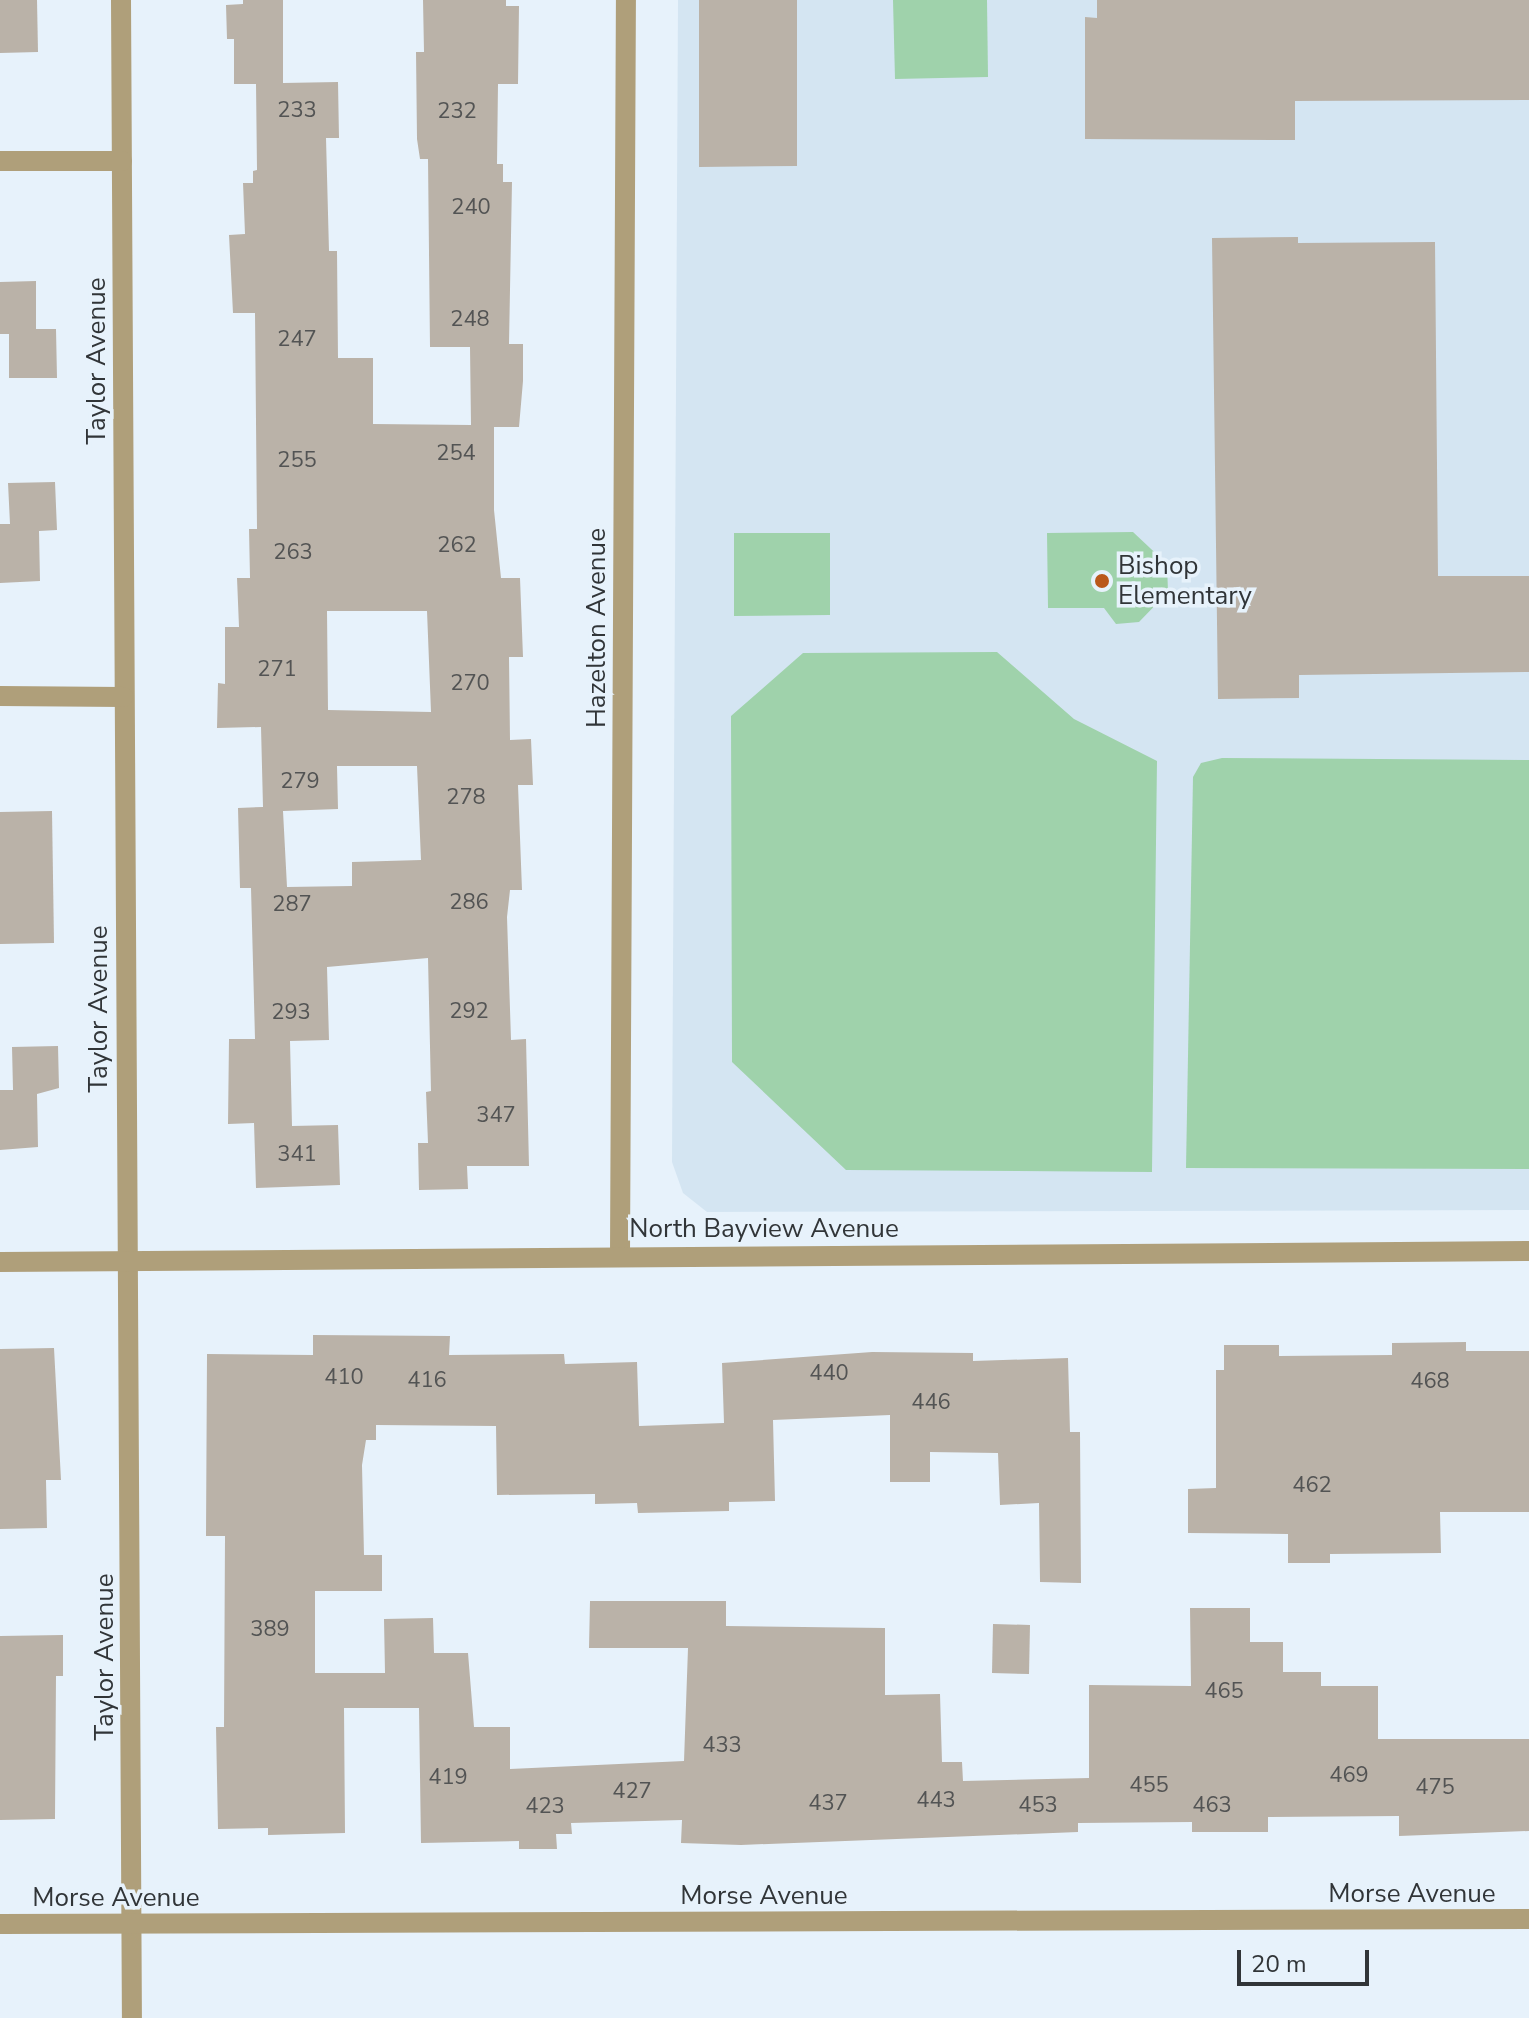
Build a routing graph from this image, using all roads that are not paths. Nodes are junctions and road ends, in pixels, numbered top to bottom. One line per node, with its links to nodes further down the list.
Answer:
1 (121, 0): 4 (street, Taylor Avenue)
2 (626, 0): 8 (street, Hazelton Avenue)
3 (0, 161): 4 (street)
4 (122, 161): 6 (street, Taylor Avenue)
5 (0, 696): 6 (street)
6 (123, 697): 10 (street, Taylor Avenue)
7 (1529, 1251): 8 (street, North Bayview Avenue)
8 (620, 1256): 10 (street, North Bayview Avenue)
9 (0, 1262): 10 (street, North Bayview Avenue)
10 (128, 1262): 13 (street, Taylor Avenue)
11 (1529, 1919): 13 (street, Morse Avenue)
12 (0, 1924): 13 (street, Morse Avenue)
13 (130, 1924): 14 (street, Taylor Avenue)
14 (132, 2018)

